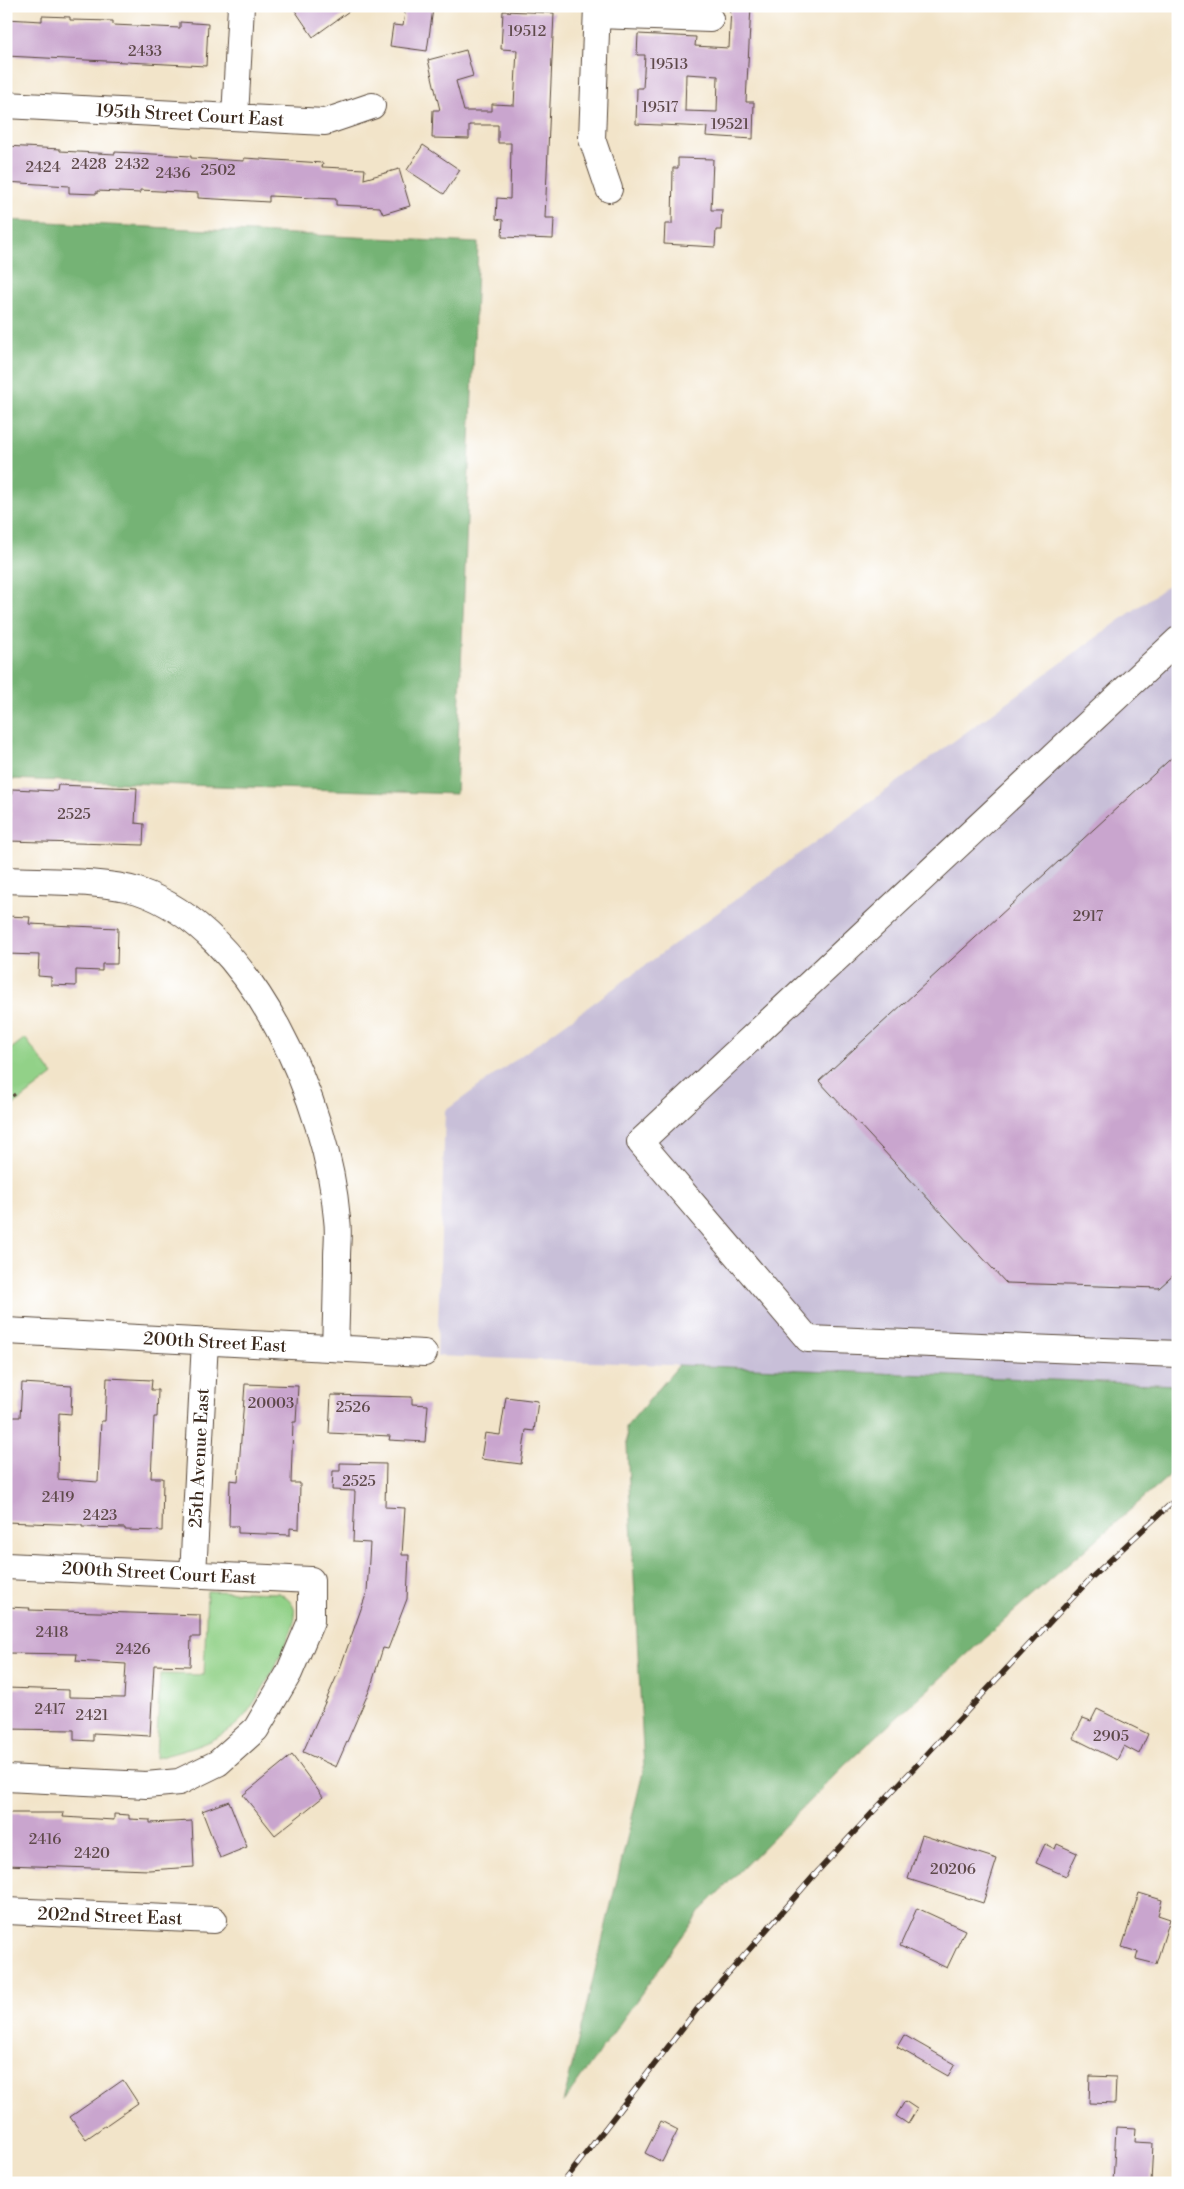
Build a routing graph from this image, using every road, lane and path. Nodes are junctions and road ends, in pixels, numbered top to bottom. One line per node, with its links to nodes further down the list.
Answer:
1 (241, 6): 6 (street)
2 (597, 10): 3 (street); 7 (street)
3 (710, 19)
4 (6, 105): 6 (street, 195th Street Court East)
5 (372, 106): 6 (street, 195th Street Court East)
6 (235, 117)
7 (609, 189)
8 (1178, 640): 16 (street)
9 (6, 880): 14 (street)
10 (15, 1094): 11 (path)
11 (6, 1101)
12 (6, 1331): 13 (street, 200th Street East)
13 (205, 1341): 14 (street, 200th Street East); 18 (street, 25th Avenue East)
14 (335, 1348): 15 (street, 200th Street East)
15 (424, 1353)
16 (1178, 1354)
17 (6, 1566): 18 (street, 200th Street Court East)
18 (193, 1575): 19 (street, 200th Street Court East)
19 (6, 1778)
20 (6, 1911): 21 (street, 202nd Street East)
21 (214, 1920)

